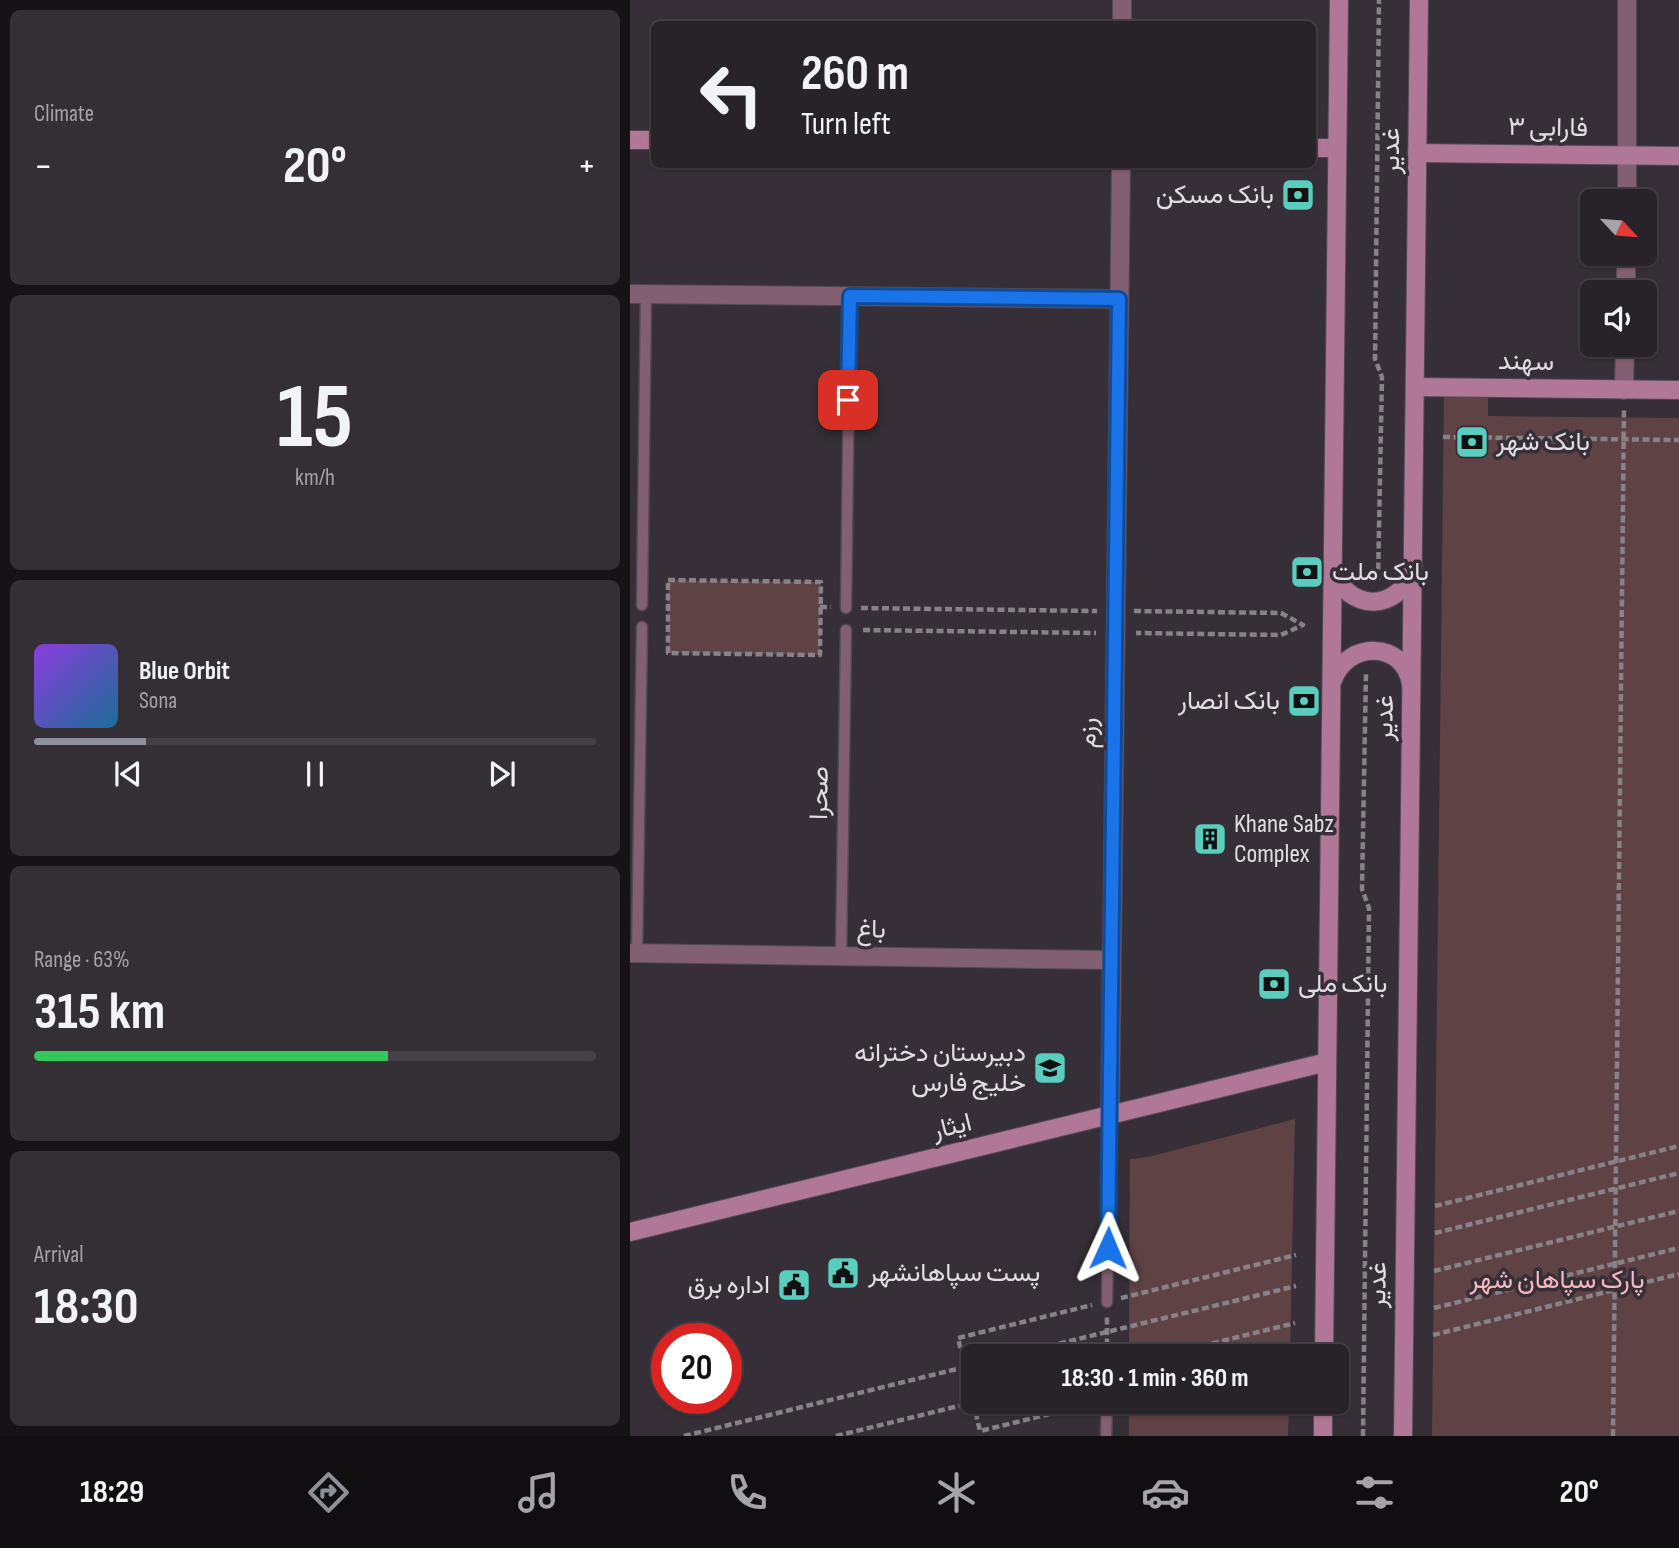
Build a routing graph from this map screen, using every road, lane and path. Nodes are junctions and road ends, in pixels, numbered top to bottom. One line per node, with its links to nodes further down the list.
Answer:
1 (1122, 0): 6 (street)
2 (1339, 0): 10 (main road, غدیر)
3 (1379, 0): 28 (path)
4 (1419, 0): 11 (main road, غدیر)
5 (1628, 0): 12 (street)
6 (1122, 21)
7 (630, 140): 8 (main road)
8 (651, 140)
9 (1316, 148): 10 (main road)
10 (1337, 148): 26 (main road, غدیر)
11 (1417, 153): 12 (main road, فارابی ۳); 20 (main road, غدیر)
12 (1627, 155): 13 (main road, فارابی ۳); 15 (street)
13 (1679, 156)
14 (1121, 168): 18 (street, رزم)
15 (1627, 189)
16 (638, 294): 17 (street); 29 (lane)
17 (850, 296): 18 (street); 31 (lane)
18 (1119, 299): 32 (street, رزم)
19 (1625, 357): 21 (street)
20 (1415, 387): 21 (main road, سهند); 27 (main road, غدیر)
21 (1624, 390): 22 (main road, سهند); 24 (path)
22 (1679, 390)
23 (1443, 437): 24 (path)
24 (1624, 439): 25 (path); 46 (path)
25 (1679, 440)
26 (1333, 562): 28 (main road); 38 (main road, غدیر)
27 (1413, 562): 28 (main road); 39 (main road, غدیر)
28 (1378, 601)
29 (642, 605)
30 (820, 607): 31 (path); 34 (path); 34 (path)
31 (846, 608): 32 (path)
32 (1116, 611): 36 (street, رزم); 36 (path)
33 (642, 627): 40 (lane)
34 (820, 629): 35 (path)
35 (846, 630): 36 (path); 41 (lane, صحرا)
36 (1115, 633): 42 (street, رزم)
37 (1366, 651): 38 (main road); 39 (main road); 81 (path)
38 (1331, 690): 43 (main road, غدیر)
39 (1412, 691): 82 (main road, غدیر)
40 (634, 953): 41 (street, باغ)
41 (841, 956): 42 (street, باغ)
42 (1110, 960): 44 (street, رزم)
43 (1327, 1062): 44 (main road, ایثار); 69 (main road, غدیر)
44 (1110, 1115): 52 (main road, ایثار); 61 (lane, رزم)
45 (1679, 1146): 46 (path)
46 (1616, 1162): 48 (path); 49 (path)
47 (1679, 1173): 48 (path)
48 (1616, 1188): 51 (path); 53 (path)
49 (1435, 1206)
50 (1679, 1210): 51 (path)
51 (1615, 1226): 56 (path); 57 (path)
52 (630, 1233)
53 (1435, 1233)
54 (1679, 1248): 56 (path)
55 (1296, 1255): 61 (path)
56 (1615, 1264): 60 (path); 62 (path)
57 (1434, 1270)
58 (1679, 1274): 60 (path)
59 (1296, 1286): 64 (path)
60 (1615, 1290): 65 (path); 83 (path)
61 (1107, 1302): 64 (path); 70 (path)
62 (1434, 1308)
63 (1295, 1323): 68 (path)
64 (1107, 1332): 66 (path); 67 (path)
65 (1433, 1335)
66 (1058, 1344)
67 (1107, 1344)
68 (1210, 1344)
69 (1324, 1344)
70 (961, 1350)
71 (961, 1368): 77 (path)
72 (961, 1405): 78 (path)
73 (976, 1414): 74 (path)
74 (1050, 1414)
75 (1107, 1414): 79 (lane)
76 (1324, 1414): 80 (main road)
77 (684, 1436)
78 (836, 1436)
79 (1106, 1436)
80 (1323, 1436)
81 (1363, 1436)
82 (1403, 1436)
83 (1613, 1436)

